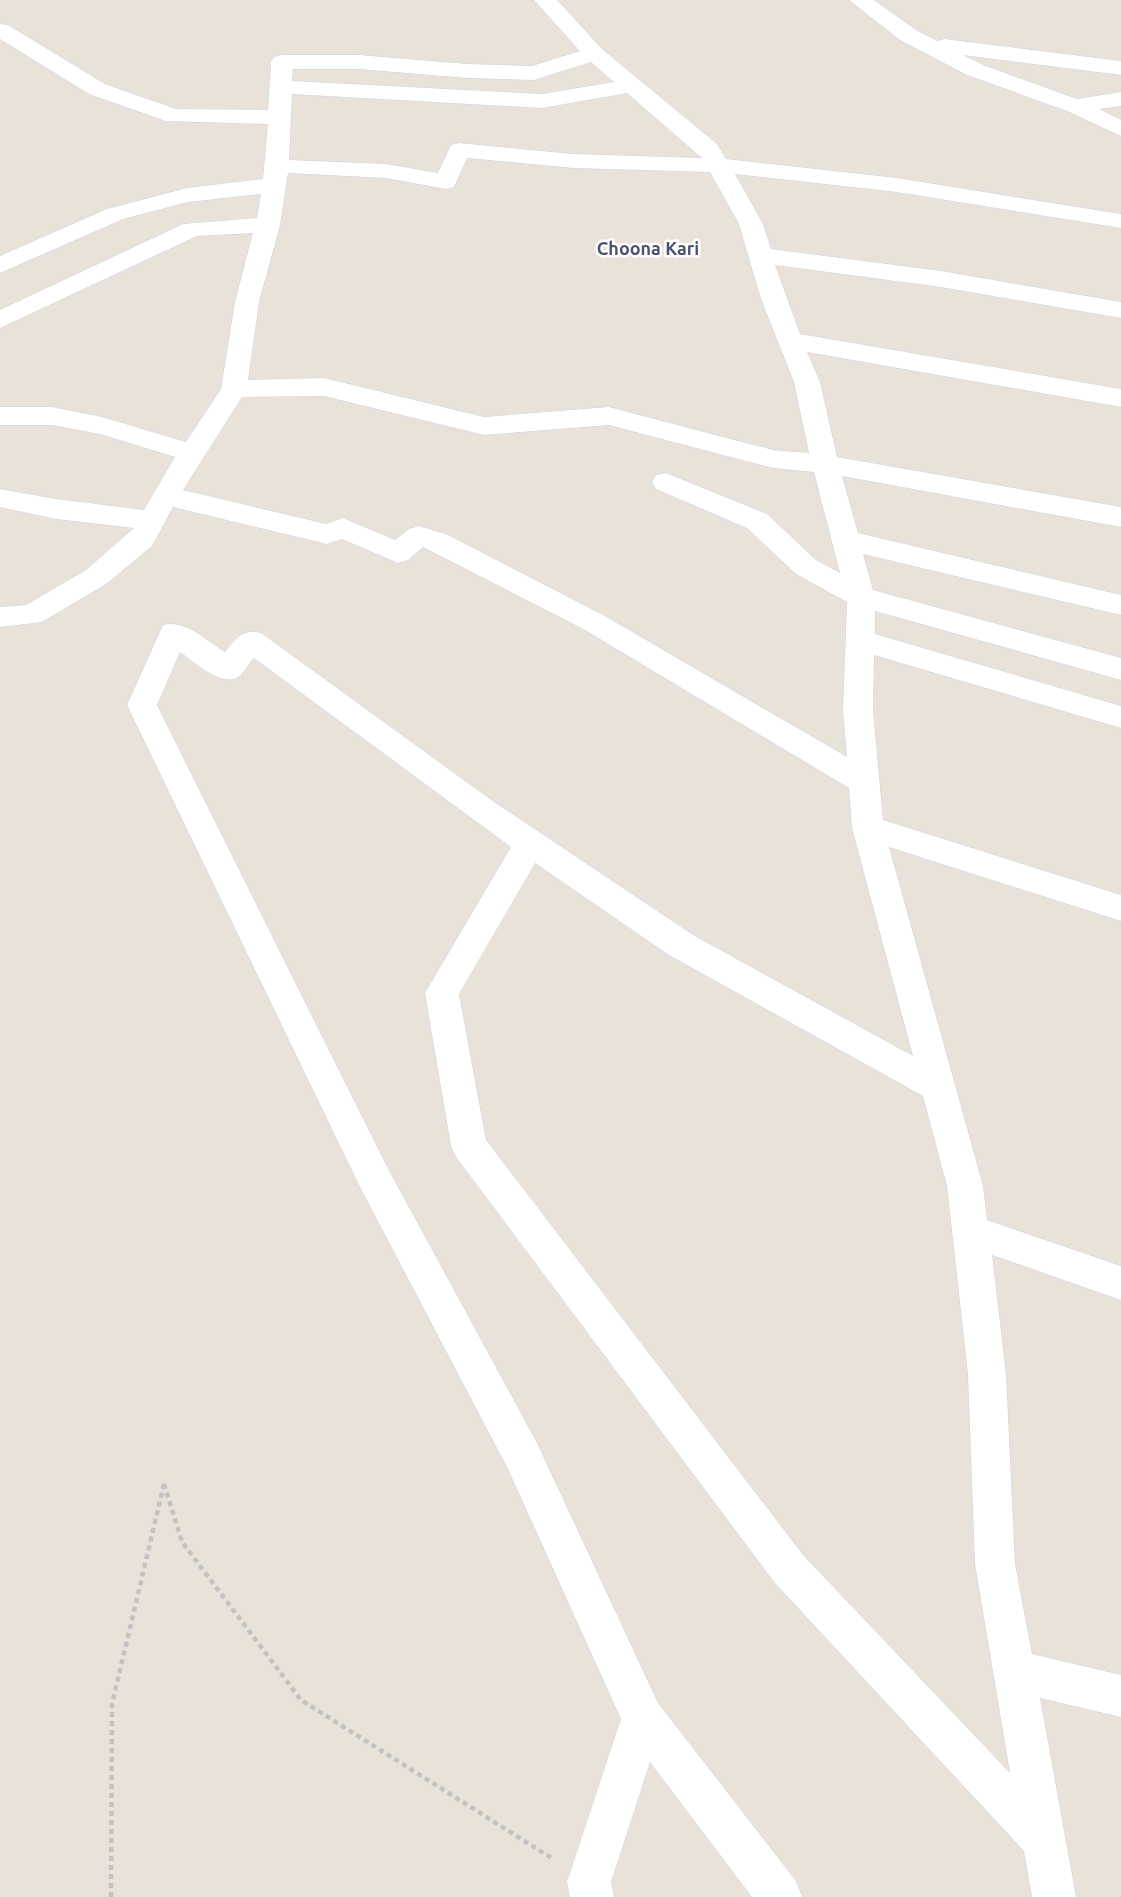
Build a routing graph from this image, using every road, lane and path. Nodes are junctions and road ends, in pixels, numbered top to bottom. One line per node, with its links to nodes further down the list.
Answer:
1 (545, 0): 5 (street)
2 (860, 0): 4 (street)
3 (0, 30): 11 (street)
4 (926, 44): 6 (street); 10 (street)
5 (594, 54): 7 (street); 8 (street)
6 (1121, 68)
7 (632, 85): 8 (street); 13 (street)
8 (281, 87): 11 (street)
9 (1121, 99): 10 (street)
10 (1075, 106): 12 (street)
11 (279, 117): 14 (street)
12 (1121, 129)
13 (719, 165): 14 (street); 15 (street); 17 (street)
14 (275, 176): 16 (street); 18 (street)
15 (1121, 221)
16 (268, 225): 20 (street); 22 (street)
17 (759, 255): 19 (street); 21 (street)
18 (0, 265)
19 (1121, 310)
20 (0, 320)
21 (793, 341): 23 (street); 26 (street)
22 (234, 389): 25 (street); 26 (street)
23 (1121, 398)
24 (0, 416): 25 (street)
25 (192, 453): 28 (street)
26 (825, 464): 30 (street); 32 (street)
27 (666, 483): 33 (street)
28 (166, 496): 31 (street); 39 (street)
29 (0, 498): 31 (street)
30 (1121, 517)
31 (153, 521): 35 (street)
32 (847, 540): 33 (street); 34 (street)
33 (861, 597): 36 (street); 37 (street)
34 (1121, 605)
35 (0, 617)
36 (859, 640): 38 (street); 39 (street)
37 (1121, 669)
38 (1121, 717)
39 (864, 782): 40 (street)
40 (867, 828): 42 (street); 43 (street)
41 (530, 843): 43 (street); 48 (street); 49 (street)
42 (1121, 908)
43 (938, 1087): 44 (street)
44 (970, 1232): 45 (street); 46 (street)
45 (1121, 1283)
46 (1013, 1671): 47 (street); 49 (street)
47 (1121, 1696)
48 (644, 1718): 50 (street); 52 (street)
49 (1042, 1838): 53 (street)
50 (590, 1890): 51 (path)
51 (111, 1897)
52 (780, 1897)
53 (1054, 1897)

